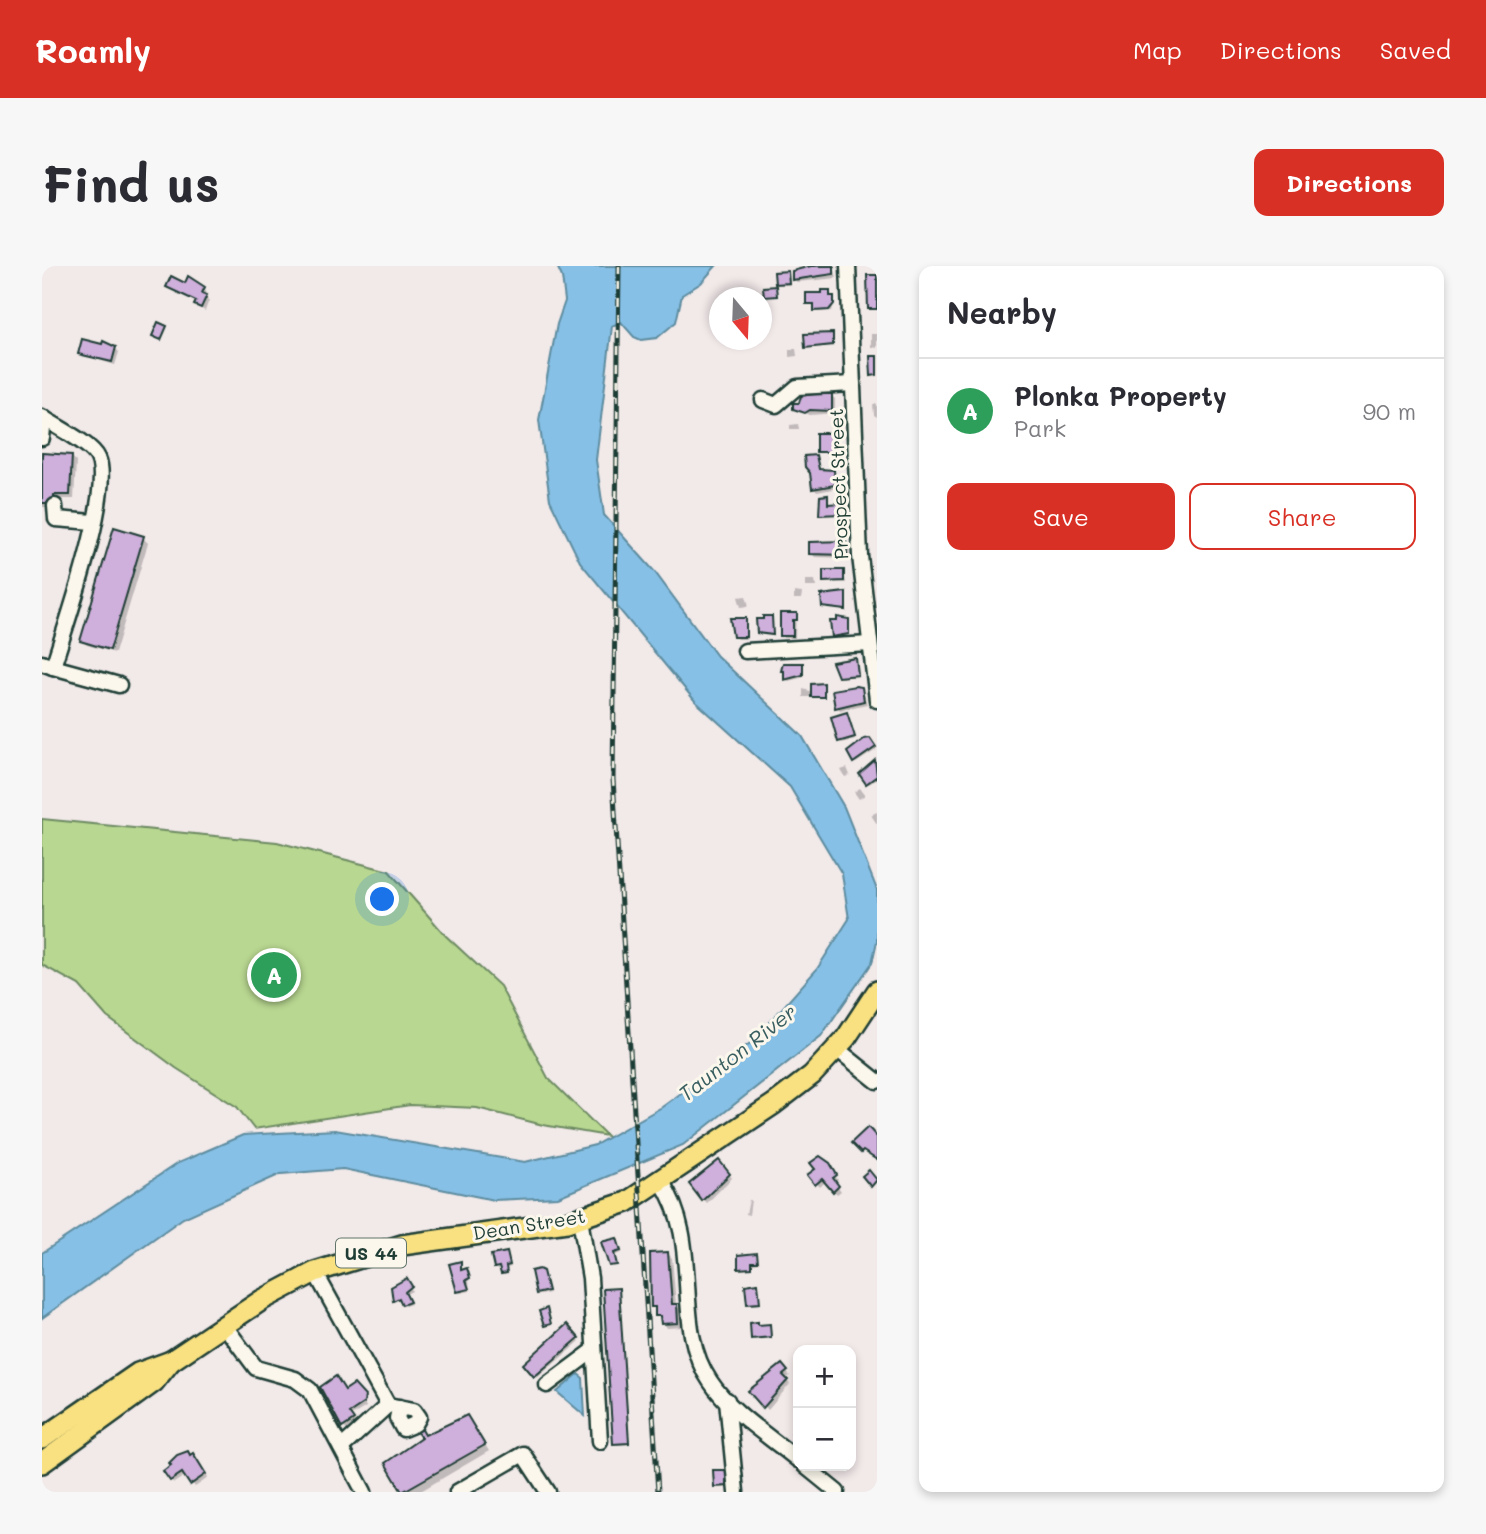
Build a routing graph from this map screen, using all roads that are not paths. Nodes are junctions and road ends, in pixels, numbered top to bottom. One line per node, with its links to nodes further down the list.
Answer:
1 (848, 266): 2 (street, Prospect Street)
2 (853, 384): 3 (street); 8 (street, Prospect Street)
3 (763, 400)
4 (43, 418): 5 (street); 7 (street)
5 (42, 438)
6 (51, 516): 7 (street)
7 (93, 522): 10 (street)
8 (870, 644): 9 (street); 12 (street, Prospect Street)
9 (745, 651)
10 (48, 665): 11 (street)
11 (119, 685)
12 (877, 700)
13 (877, 991): 14 (highway, Dean Street / US 44)
14 (837, 1049): 15 (street); 16 (highway, Dean Street / US 44)
15 (877, 1081)
16 (661, 1181): 17 (highway, Dean Street / US 44); 23 (street)
17 (580, 1219): 18 (highway, Dean Street / US 44); 20 (street)
18 (315, 1272): 19 (highway, Dean Street / US 44); 26 (street)
19 (224, 1325): 21 (highway, Dean Street / US 44); 26 (street)
20 (594, 1350): 22 (street); 25 (street)
21 (171, 1361): 24 (highway, Dean Street / US 44); 28 (highway, Dean Street / US 44)
22 (547, 1385)
23 (727, 1400): 27 (street); 33 (street)
24 (42, 1439)
25 (600, 1441)
26 (341, 1448): 30 (street)
27 (793, 1456)
28 (42, 1463)
29 (811, 1471): 34 (street)
30 (364, 1492)
31 (457, 1492): 32 (street)
32 (548, 1492)
33 (736, 1492)
34 (836, 1492)

